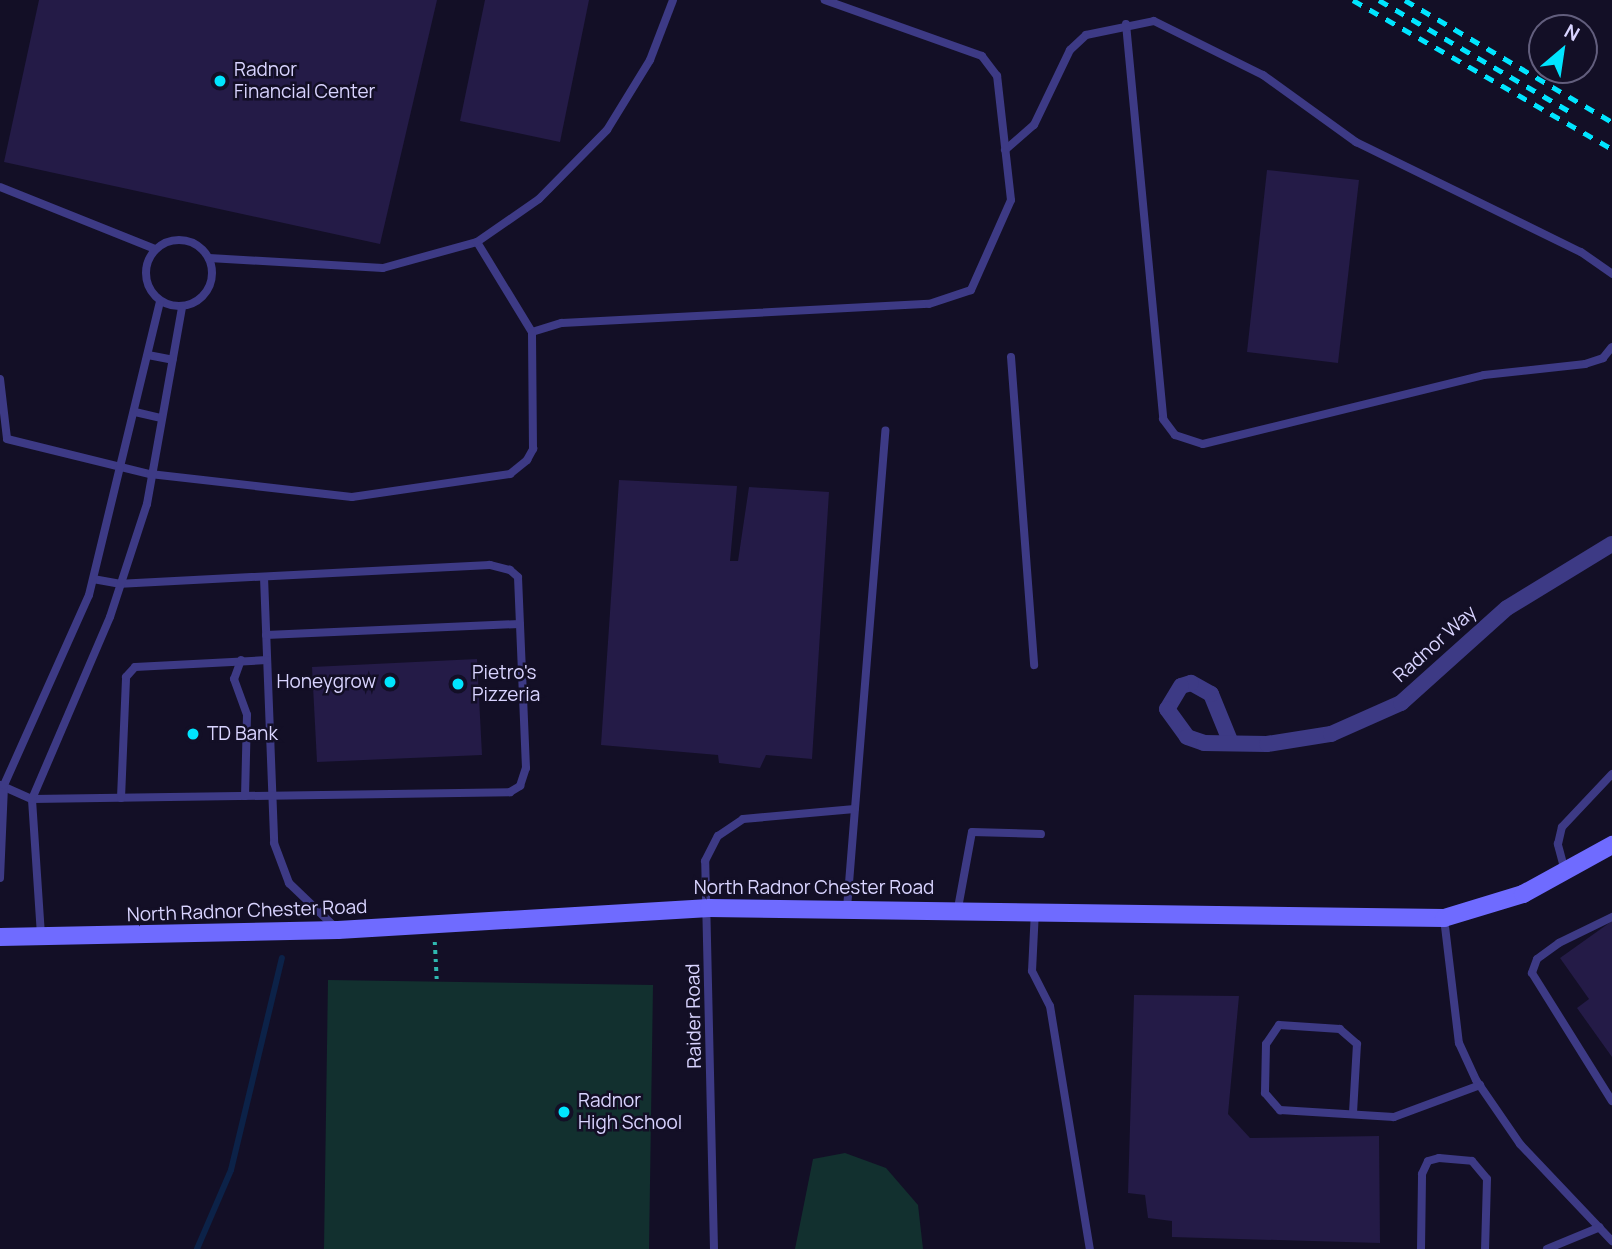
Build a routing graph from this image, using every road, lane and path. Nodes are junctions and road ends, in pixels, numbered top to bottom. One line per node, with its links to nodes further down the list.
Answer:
1 (673, 0): 6 (lane)
2 (825, 0): 4 (lane)
3 (1126, 24): 4 (lane); 9 (lane); 13 (lane)
4 (1005, 150): 12 (lane)
5 (0, 187): 7 (lane)
6 (477, 242): 8 (lane); 12 (lane)
7 (155, 249): 8 (lane); 10 (lane)
8 (209, 258): 11 (lane)
9 (1612, 274)
10 (160, 301): 11 (lane); 14 (lane)
11 (182, 307): 16 (lane)
12 (532, 332): 22 (lane)
13 (1612, 347)
14 (148, 355): 16 (lane); 18 (lane)
15 (1011, 357): 31 (lane)
16 (173, 360): 19 (lane)
17 (0, 379): 21 (lane)
18 (135, 412): 19 (lane); 21 (lane)
19 (160, 418): 22 (lane)
20 (885, 431): 39 (lane)
21 (124, 467): 22 (lane); 25 (lane)
22 (150, 474): 26 (lane)
23 (1612, 544): 32 (street, Radnor Way)
24 (264, 577): 26 (lane); 27 (lane); 28 (lane)
25 (94, 579): 26 (lane); 34 (lane)
26 (121, 584): 38 (lane)
27 (520, 624): 28 (lane); 36 (lane)
28 (266, 635): 30 (lane)
29 (240, 660): 30 (lane); 35 (lane); 37 (lane)
30 (267, 660): 36 (lane)
31 (1034, 665)
32 (1231, 743)
33 (1612, 774): 42 (lane)
34 (2, 785): 38 (lane); 43 (lane)
35 (246, 796): 36 (lane); 37 (lane)
36 (273, 796): 51 (lane)
37 (121, 798): 38 (lane)
38 (32, 799): 53 (lane)
39 (855, 809): 44 (lane, Raider Road); 45 (lane)
40 (1041, 834): 46 (lane)
41 (1612, 845): 42 (main road, North Radnor Chester Road)
42 (1565, 871): 49 (main road, North Radnor Chester Road)
43 (0, 878)
44 (709, 908): 45 (main road, North Radnor Chester Road); 50 (main road, North Radnor Chester Road); 60 (lane, Raider Road)
45 (847, 908): 46 (main road, North Radnor Chester Road)
46 (958, 908): 47 (main road, North Radnor Chester Road)
47 (1035, 909): 49 (main road, North Radnor Chester Road); 61 (lane)
48 (1612, 917): 56 (lane)
49 (1444, 918): 55 (lane)
50 (435, 924): 51 (main road, North Radnor Chester Road); 54 (path)
51 (338, 930): 53 (main road, North Radnor Chester Road)
52 (0, 937): 53 (main road, North Radnor Chester Road)
53 (42, 938)
54 (437, 981)
55 (1480, 1085): 57 (lane); 58 (lane)
56 (1612, 1101)
57 (1353, 1114): 57 (lane)
58 (1600, 1227): 59 (lane); 64 (lane)
59 (1612, 1241)
60 (713, 1249)
61 (1090, 1249)
62 (1421, 1249): 63 (lane)
63 (1485, 1249)
64 (1547, 1249)

